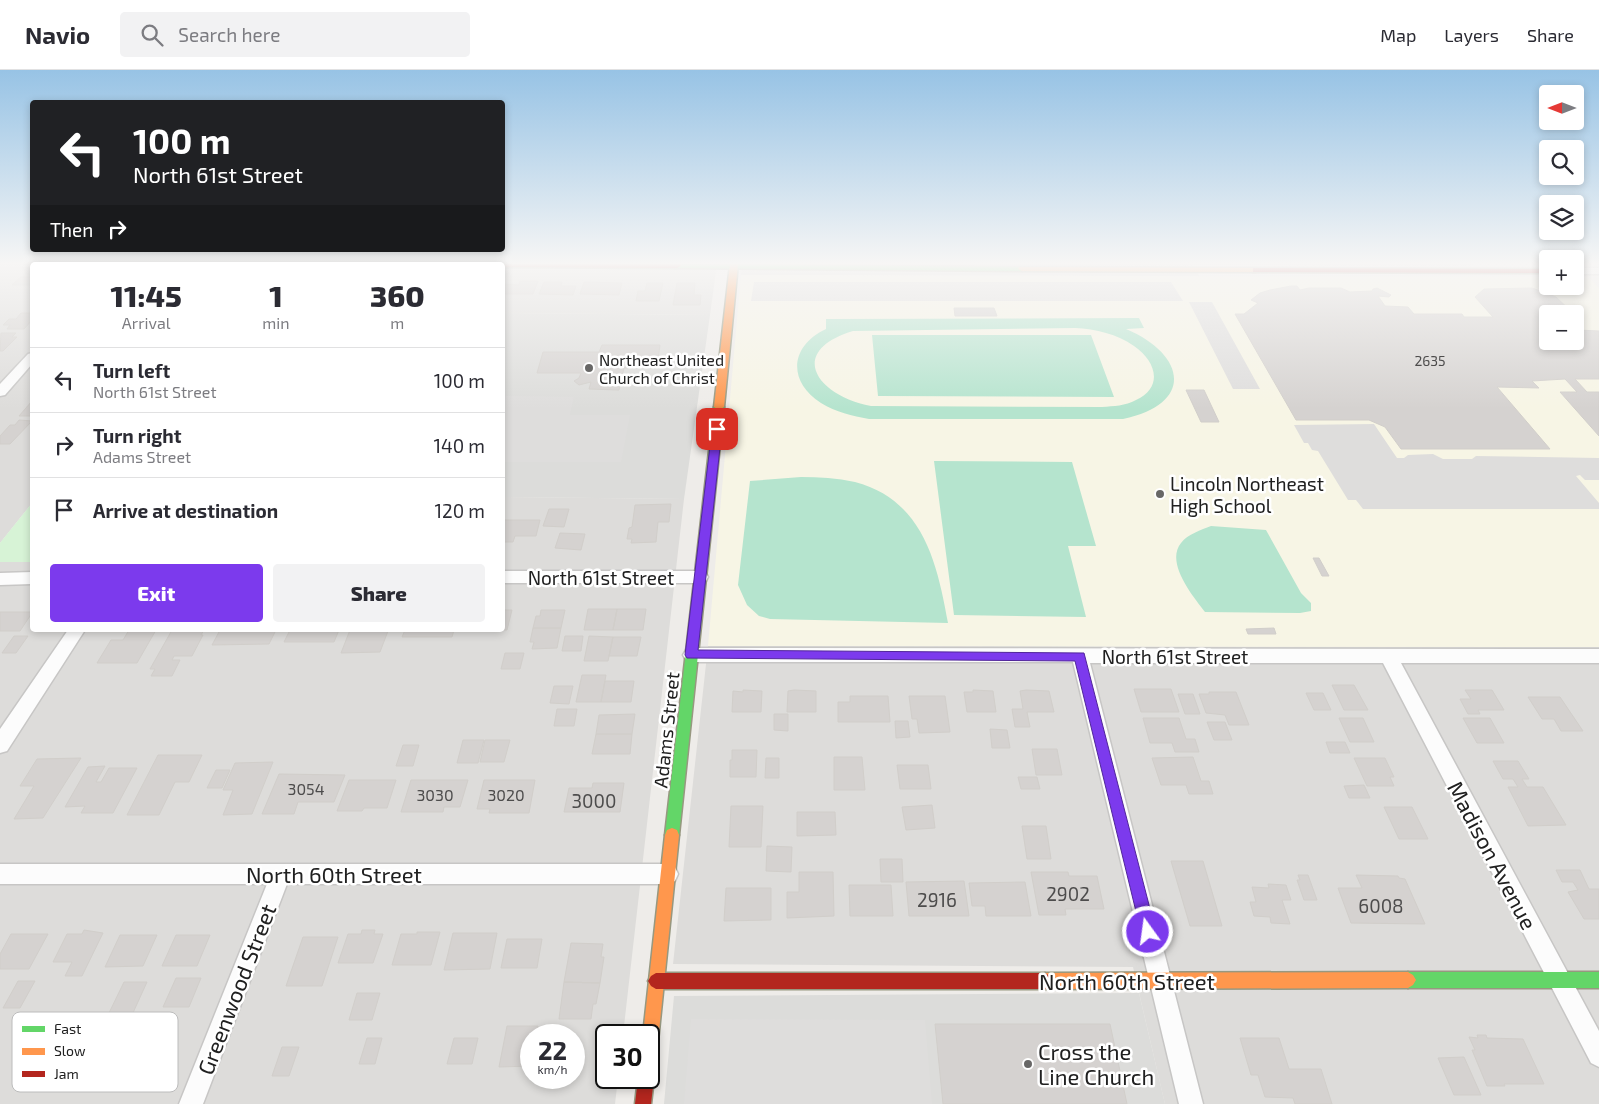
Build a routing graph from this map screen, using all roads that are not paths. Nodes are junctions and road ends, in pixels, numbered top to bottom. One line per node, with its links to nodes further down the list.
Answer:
1 (729, 312): 5 (street, Adams Street)
2 (30, 359): 3 (street)
3 (1, 391)
4 (505, 577): 5 (street, North 61st Street)
5 (700, 577): 9 (street, Adams Street)
6 (30, 578): 7 (street)
7 (0, 579)
8 (76, 632): 13 (street)
9 (692, 655): 11 (street, North 61st Street); 16 (street, Adams Street)
10 (1388, 655): 11 (street, North 61st Street); 12 (street, North 61st Street); 17 (street, Madison Avenue)
11 (1080, 656): 20 (street)
12 (1599, 656)
13 (0, 745)
14 (0, 874): 15 (street, North 60th Street)
15 (281, 874): 16 (street, North 60th Street); 24 (street, Greenwood Street)
16 (668, 874): 19 (street, Adams Street)
17 (1560, 980): 18 (street, North 60th Street); 20 (street, North 60th Street); 22 (street, Madison Avenue)
18 (1599, 980)
19 (656, 981): 20 (street, North 60th Street); 21 (street, Adams Street)
20 (1160, 981): 26 (street)
21 (652, 1024)
22 (1599, 1055)
23 (645, 1089): 25 (street)
24 (191, 1104)
25 (643, 1104)
26 (1191, 1104)

